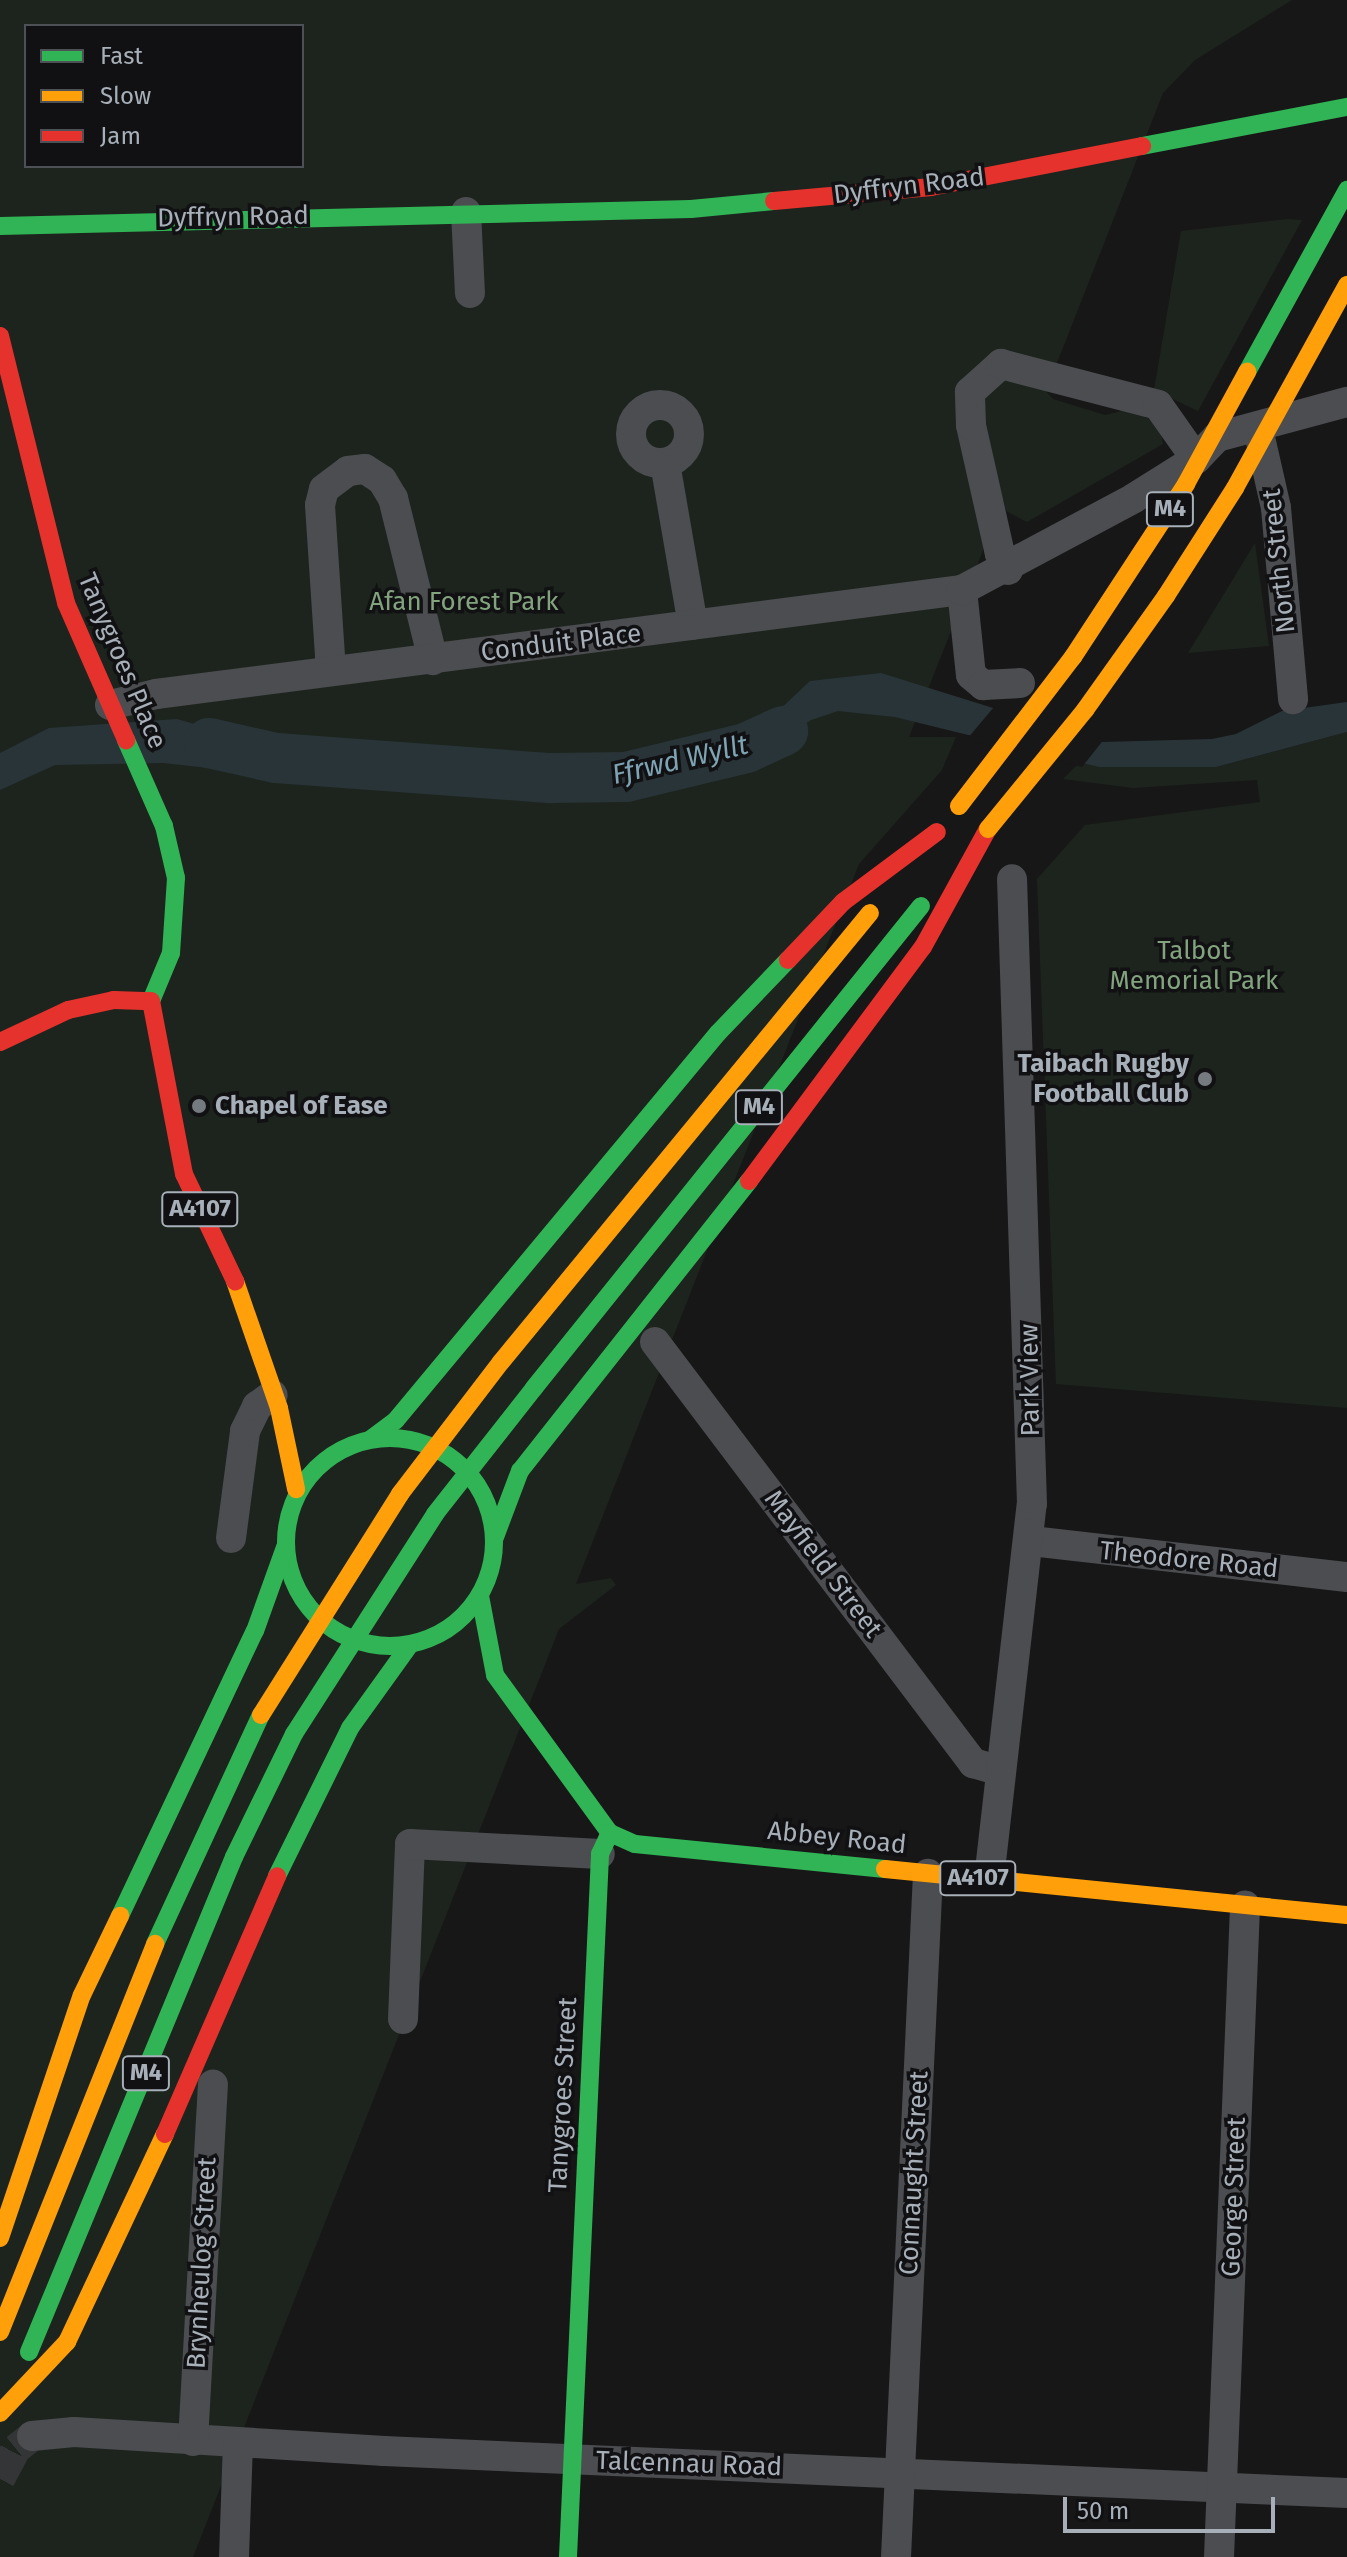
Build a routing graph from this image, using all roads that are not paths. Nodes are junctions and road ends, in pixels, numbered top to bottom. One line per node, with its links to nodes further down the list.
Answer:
1 (1347, 107): 3 (main road, Dyffryn Road)
2 (1347, 190): 22 (main road, M4, bridge)
3 (466, 212): 4 (main road, Dyffryn Road); 6 (street)
4 (0, 226)
5 (1347, 285): 21 (main road, M4, bridge)
6 (470, 293)
7 (0, 336): 9 (main road, Tanygroes Place)
8 (1347, 402): 10 (street)
9 (9, 423): 20 (main road, Tanygroes Place)
10 (1257, 424): 11 (street, Conduit Place); 19 (street, North Street)
11 (1196, 459): 13 (street, Conduit Place); 13 (street)
12 (665, 463): 15 (street)
13 (1008, 570): 14 (street, Conduit Place)
14 (962, 590): 15 (street, Conduit Place); 18 (street)
15 (693, 625): 16 (street, Conduit Place)
16 (433, 660): 17 (street, Conduit Place); 17 (street)
17 (331, 671): 20 (street, Conduit Place)
18 (1020, 683)
19 (1293, 699)
20 (115, 715): 24 (main road, Tanygroes Place)
21 (988, 829): 31 (main road); 51 (main road, M4, bridge)
22 (937, 832): 29 (main road); 50 (main road, M4, bridge)
23 (1012, 879): 33 (street, Park View)
24 (151, 1001): 25 (main road); 27 (main road, A4107)
25 (0, 1042)
26 (655, 1342): 41 (street, Mayfield Street)
27 (276, 1402): 28 (main road); 30 (main road, A4107); 32 (street)
28 (304, 1427)
29 (371, 1439): 30 (main road); 31 (main road)
30 (296, 1489): 34 (main road)
31 (495, 1537): 36 (main road)
32 (231, 1538)
33 (1031, 1541): 35 (street, Theodore Road); 41 (street, Park View)
34 (285, 1547): 37 (main road); 49 (main road)
35 (1347, 1577)
36 (480, 1596): 37 (main road); 40 (main road)
37 (415, 1644): 38 (main road); 51 (main road)
38 (448, 1652)
39 (470, 1667): 40 (main road)
40 (495, 1675): 42 (main road)
41 (1001, 1771): 44 (street, Park View)
42 (605, 1844): 43 (main road, Abbey Road / A4107); 47 (street); 55 (main road, Tanygroes Street)
43 (928, 1874): 44 (main road, Abbey Road / A4107); 56 (street, Connaught Street)
44 (989, 1879): 45 (main road, Abbey Road / A4107)
45 (1245, 1906): 46 (main road, Abbey Road / A4107); 57 (street, George Street)
46 (1347, 1915)
47 (403, 2019)
48 (213, 2085): 53 (street, Brynheulog Street)
49 (0, 2238)
50 (0, 2332)
51 (0, 2413)
52 (32, 2436): 53 (street, Talcennau Road)
53 (193, 2441): 54 (street, Talcennau Road)
54 (238, 2443): 55 (street, Talcennau Road); 59 (street)
55 (572, 2459): 56 (street, Talcennau Road); 60 (main road, Tanygroes Street)
56 (900, 2473): 57 (street, Talcennau Road); 61 (street, Connaught Street)
57 (1221, 2488): 58 (street, Talcennau Road); 62 (street, George Street)
58 (1347, 2493)
59 (234, 2557)
60 (568, 2557)
61 (896, 2557)
62 (1219, 2557)

